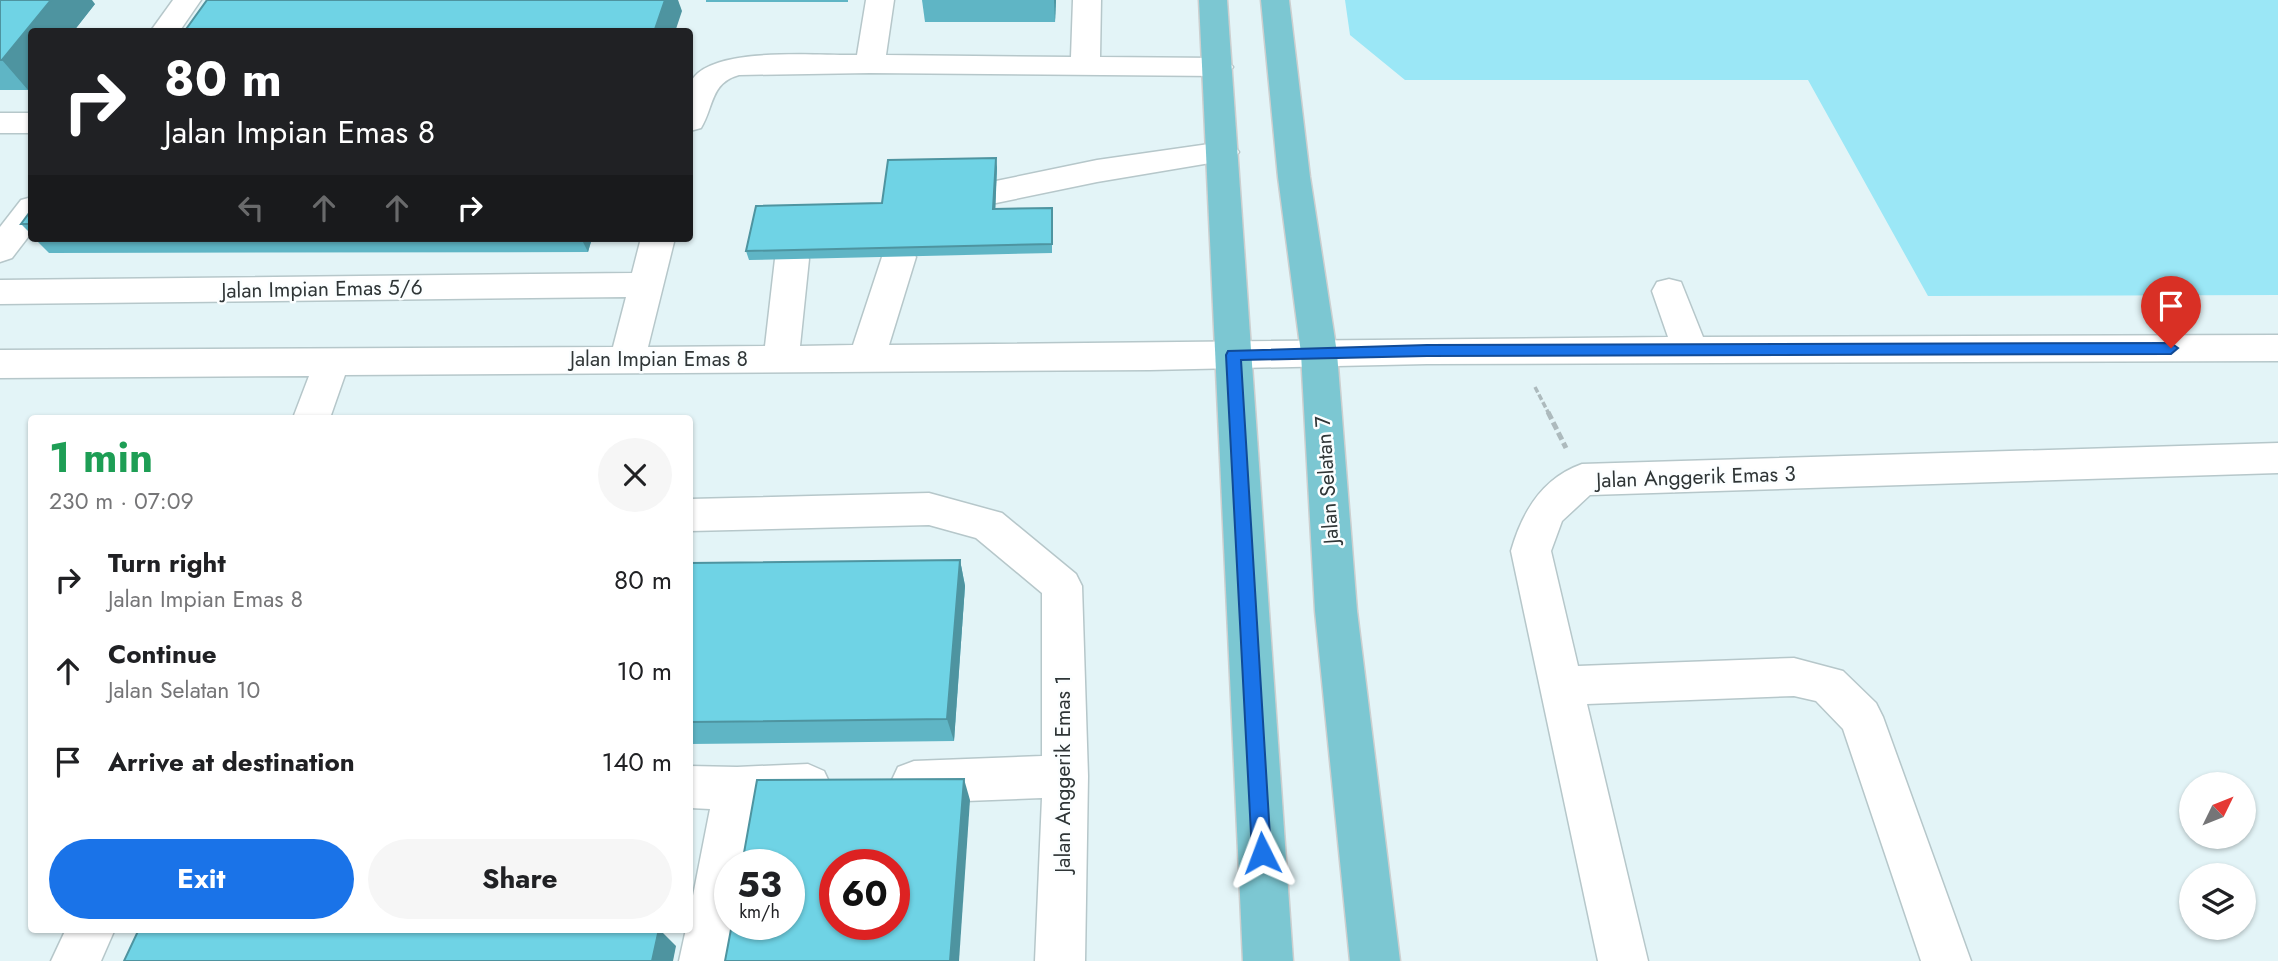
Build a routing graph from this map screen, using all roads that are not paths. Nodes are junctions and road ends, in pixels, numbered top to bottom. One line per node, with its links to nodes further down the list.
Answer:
1 (187, 0): 6 (street)
2 (880, 0): 7 (street)
3 (1087, 0): 8 (street)
4 (1213, 0): 9 (main road)
5 (1275, 0): 25 (main road, Jalan Selatan 7)
6 (167, 28)
7 (870, 64): 8 (street); 10 (street)
8 (1085, 65): 9 (street)
9 (1217, 67): 13 (main road)
10 (693, 108)
11 (28, 122): 12 (street)
12 (0, 123)
13 (1223, 152): 14 (street); 26 (main road)
14 (996, 192)
15 (28, 213): 17 (street)
16 (657, 242): 20 (street)
17 (0, 250)
18 (898, 257): 27 (street)
19 (792, 259): 28 (street)
20 (645, 285): 22 (street, Jalan Impian Emas 5/6); 29 (street)
21 (1668, 291): 24 (street)
22 (0, 292)
23 (2278, 348): 24 (street, Jalan Impian Emas 8)
24 (1690, 350): 25 (street, Jalan Impian Emas 8)
25 (1319, 353): 26 (street, Jalan Impian Emas 8); 44 (main road, Jalan Selatan 7)
26 (1233, 355): 27 (street, Jalan Impian Emas 8); 43 (main road)
27 (867, 358): 28 (street, Jalan Impian Emas 8)
28 (781, 359): 29 (street, Jalan Impian Emas 8)
29 (627, 360): 30 (street, Jalan Impian Emas 8)
30 (332, 362): 31 (street, Jalan Impian Emas 8); 32 (street)
31 (0, 364)
32 (313, 415)
33 (2278, 458): 35 (street, Jalan Anggerik Emas 3)
34 (693, 514): 36 (street, Jalan Anggerik Emas 1)
35 (1561, 686): 45 (street, Jalan Anggerik Emas 3); 46 (street)
36 (1065, 776): 38 (street); 42 (street, Jalan Anggerik Emas 1)
37 (693, 787): 38 (street)
38 (737, 789): 41 (street)
39 (89, 933): 40 (street)
40 (76, 961)
41 (704, 961)
42 (1060, 961)
43 (1268, 961)
44 (1376, 961)
45 (1623, 961)
46 (1946, 961)

